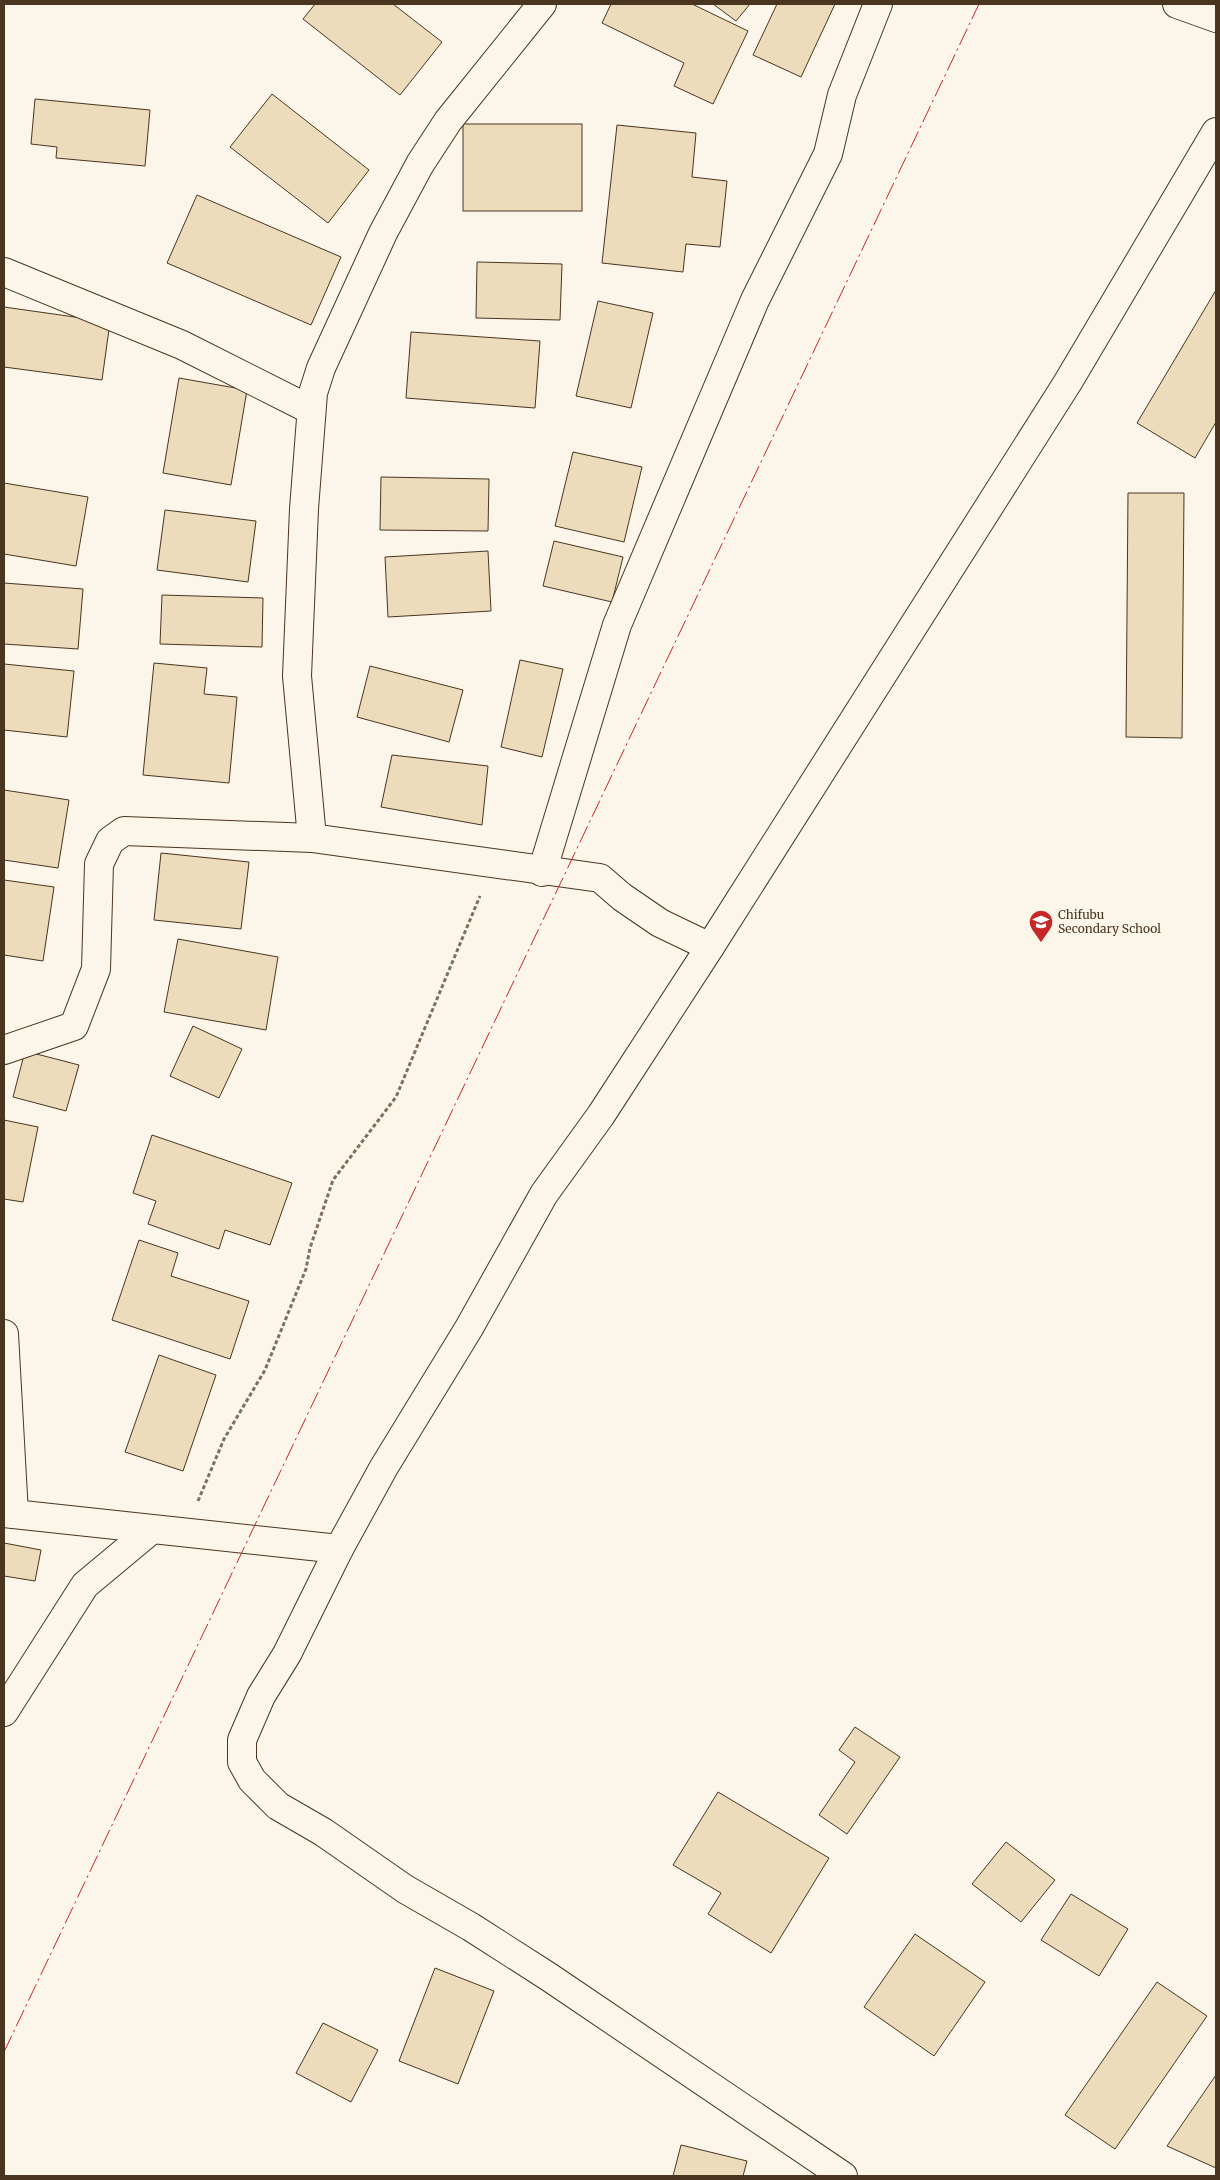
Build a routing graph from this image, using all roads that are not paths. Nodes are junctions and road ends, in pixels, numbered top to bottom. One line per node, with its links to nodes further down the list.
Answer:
1 (542, 4): 7 (street)
2 (878, 4): 9 (street)
3 (1177, 4): 4 (street)
4 (1216, 18)
5 (1216, 132): 10 (street)
6 (4, 272): 7 (street)
7 (311, 410): 8 (street)
8 (312, 838): 9 (street); 11 (street)
9 (542, 872): 10 (street)
10 (710, 947): 15 (street)
11 (4, 1050)
12 (4, 1334): 13 (street)
13 (9, 1513): 14 (street)
14 (151, 1530): 15 (street); 16 (street)
15 (339, 1549): 17 (street)
16 (4, 1712)
17 (843, 2176)

